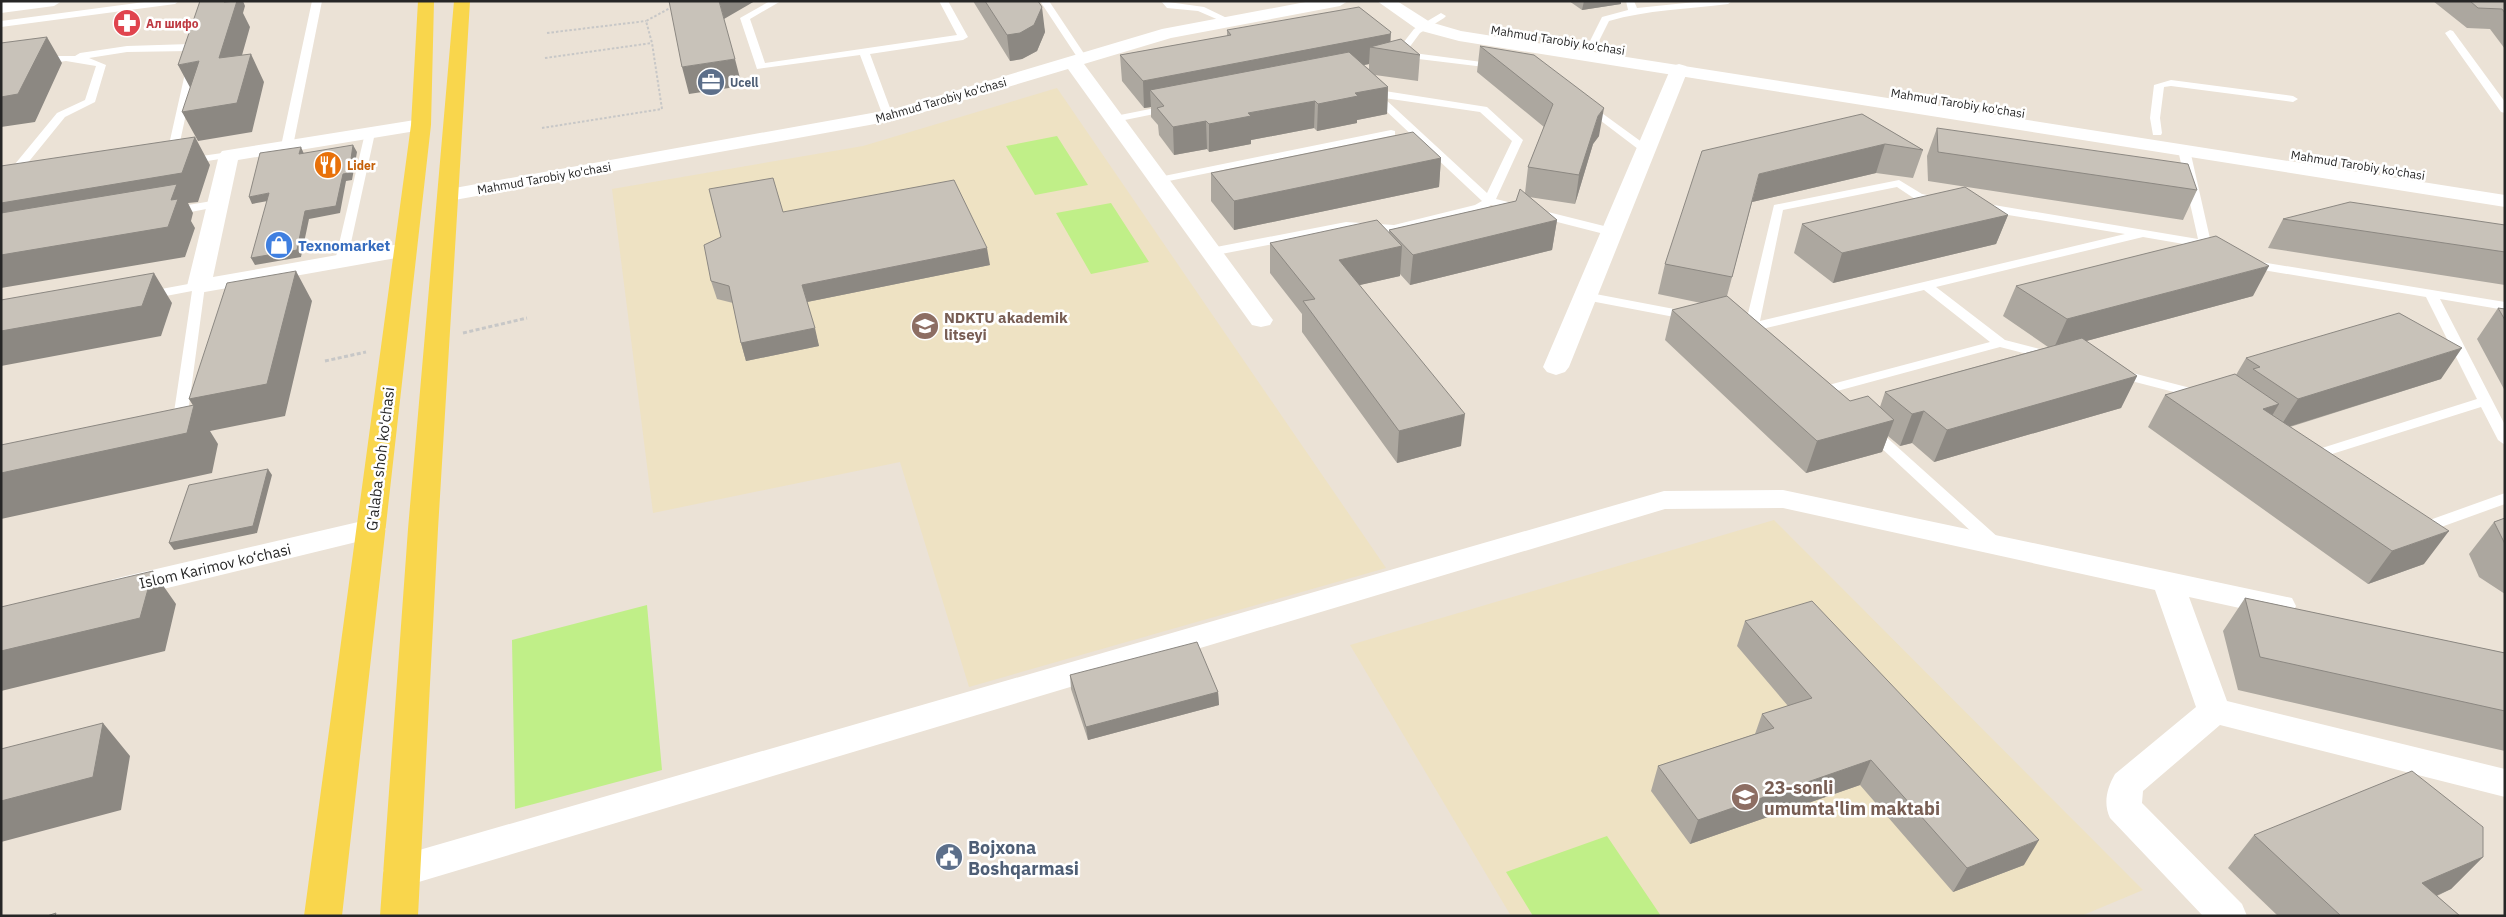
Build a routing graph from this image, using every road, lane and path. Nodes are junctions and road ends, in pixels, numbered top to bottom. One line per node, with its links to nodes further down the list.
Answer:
1 (54, 1): 16 (street)
2 (175, 1): 21 (lane)
3 (317, 1): 49 (lane)
4 (426, 1): 44 (main road, G'alaba shoh ko'chasi)
5 (462, 1): 57 (main road)
6 (777, 1): 27 (lane)
7 (943, 1): 27 (lane)
8 (1044, 1): 31 (lane)
9 (1165, 1): 19 (lane)
10 (1340, 1): 19 (street, Mahmud Tarobiy ko'chasi)
11 (1385, 1): 22 (street, Mahmud Tarobiy ko'chasi)
12 (1628, 1): 17 (lane)
13 (1728, 1): 17 (lane)
14 (1412, 3): 18 (street, Mahmud Tarobiy ko'chasi)
15 (676, 5): 20 (path)
16 (1, 8)
17 (1633, 11): 26 (lane)
18 (1441, 16): 22 (lane); 26 (street, Mahmud Tarobiy ko'chasi)
19 (1228, 21): 31 (street, Mahmud Tarobiy ko'chasi)
20 (646, 22): 23 (path); 25 (path)
21 (1, 24)
22 (1424, 26): 28 (lane); 35 (street, Mahmud Tarobiy ko'chasi)
23 (547, 33)
24 (2450, 34): 41 (lane)
25 (652, 43): 30 (path); 45 (path)
26 (1593, 45): 48 (street, Mahmud Tarobiy ko'chasi)
27 (864, 52): 42 (lane)
28 (1400, 54): 32 (lane); 34 (lane)
29 (71, 58): 33 (lane); 52 (lane); 56 (lane)
30 (545, 58)
31 (1077, 59): 42 (street, Mahmud Tarobiy ko'chasi); 43 (street)
32 (1384, 66)
33 (1, 67)
34 (1510, 69)
35 (1679, 70): 50 (street); 51 (street, Mahmud Tarobiy ko'chasi)
36 (1362, 83): 37 (lane)
37 (1373, 93): 58 (lane); 58 (lane)
38 (1579, 99): 50 (lane)
39 (2293, 99): 48 (lane)
40 (1181, 106): 43 (lane)
41 (2505, 110)
42 (888, 116): 57 (street, Mahmud Tarobiy ko'chasi)
43 (1115, 119): 53 (street)
44 (420, 125): 46 (street); 65 (main road, G'alaba shoh ko'chasi)
45 (542, 128)
46 (370, 133): 49 (street); 68 (lane)
47 (1391, 133): 53 (lane)
48 (2157, 134): 55 (street, Mahmud Tarobiy ko'chasi)
49 (287, 146): 52 (street)
50 (1646, 150): 62 (street)
51 (2184, 150): 59 (street, Mahmud Tarobiy ko'chasi); 64 (lane)
52 (229, 155): 60 (street)
53 (1159, 180): 66 (street)
54 (21, 186): 56 (lane)
55 (2505, 187)
56 (1, 189)
57 (449, 195): 101 (main road)
58 (1489, 201): 62 (lane); 66 (lane)
59 (2505, 201)
60 (218, 204): 61 (lane); 70 (street)
61 (159, 214)
62 (1612, 232): 73 (street)
63 (2144, 234): 64 (lane); 71 (lane); 79 (lane)
64 (2205, 244): 67 (lane)
65 (405, 250): 68 (street); 94 (main road, G'alaba shoh ko'chasi)
66 (1211, 252): 77 (street)
67 (2221, 256)
68 (341, 261): 70 (street)
69 (2239, 263): 72 (lane)
70 (199, 286): 74 (lane); 89 (lane)
71 (1926, 286): 79 (lane); 81 (lane)
72 (2431, 294): 75 (lane); 86 (lane)
73 (1586, 296): 76 (lane); 83 (street)
74 (133, 298)
75 (2505, 306)
76 (1703, 318)
77 (1260, 320)
78 (1732, 324): 79 (lane)
79 (1752, 327): 80 (lane)
80 (1767, 340)
81 (2000, 343): 82 (lane); 87 (lane)
82 (2068, 360)
83 (1556, 367)
84 (2106, 370): 85 (lane)
85 (2212, 398)
86 (2485, 400): 90 (lane); 91 (lane)
87 (1841, 404)
88 (1856, 417): 95 (lane)
89 (162, 435)
90 (2505, 440)
91 (2320, 468)
92 (2505, 498): 93 (lane)
93 (2404, 527)
94 (371, 529): 97 (street, Islom Karimov ko‘chasi); 102 (main road, G'alaba shoh ko'chasi)
95 (1994, 543): 96 (street); 101 (street)
96 (2168, 582): 98 (street); 99 (street)
97 (96, 594)
98 (2312, 613)
99 (2214, 711): 100 (street); 104 (street)
100 (2505, 783)
101 (402, 870): 103 (main road)
102 (323, 916)
103 (399, 916)
104 (2228, 916)

